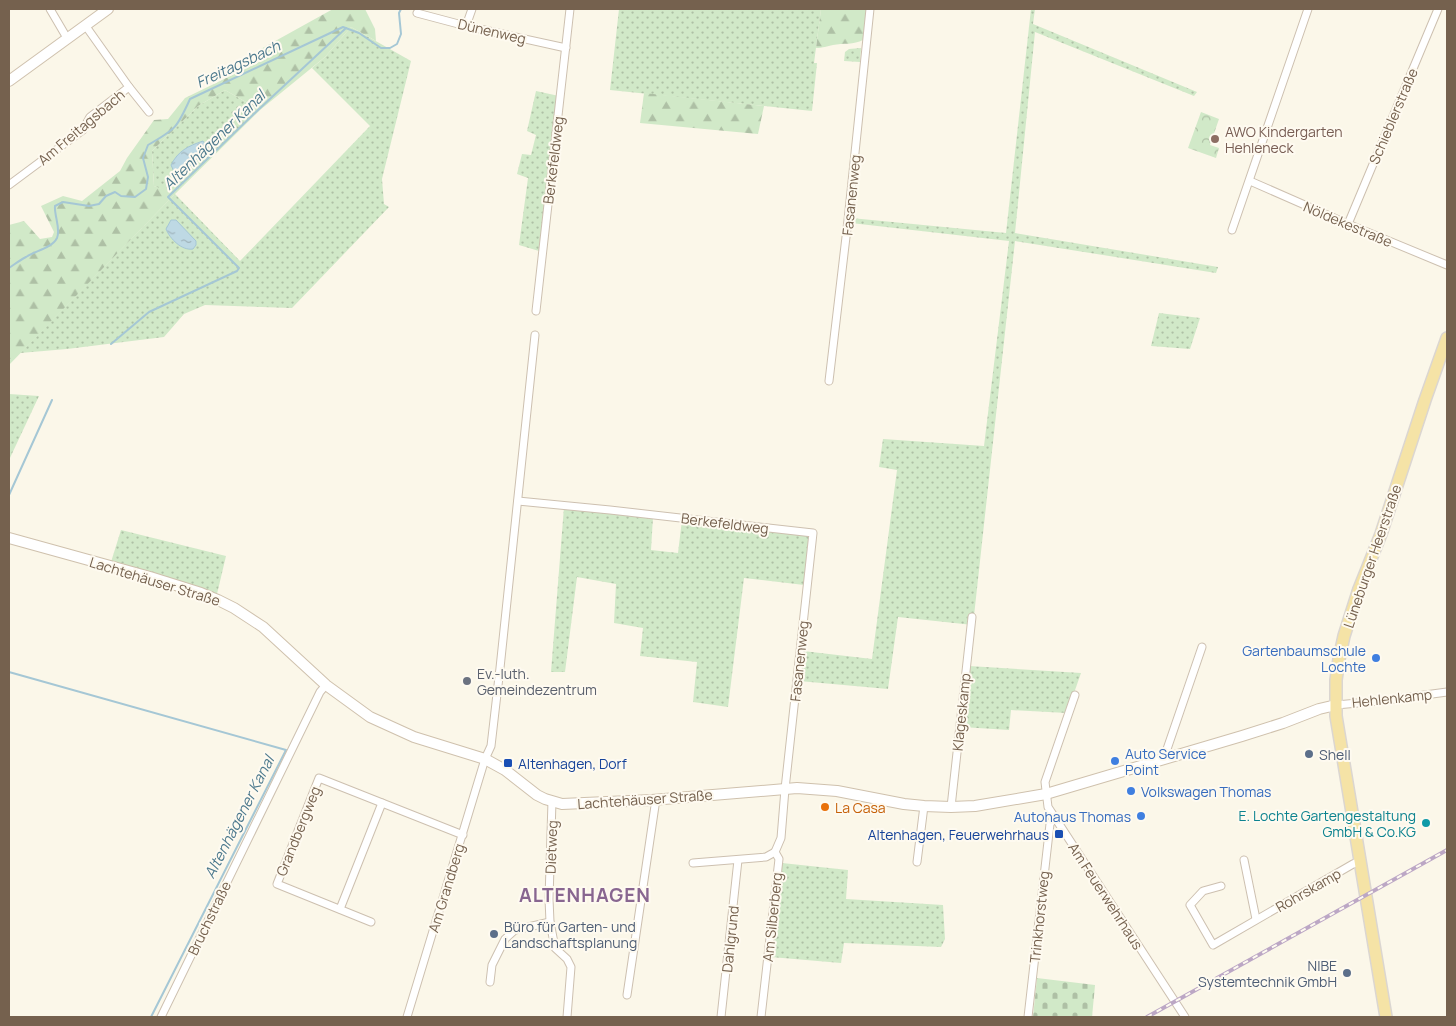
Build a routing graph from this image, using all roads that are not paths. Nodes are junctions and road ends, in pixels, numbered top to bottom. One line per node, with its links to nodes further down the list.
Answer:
1 (50, 9): 11 (street)
2 (108, 9): 9 (street)
3 (472, 9): 10 (street)
4 (570, 9): 12 (street, Berkefeldweg)
5 (870, 9): 24 (street, Fasanenweg)
6 (1308, 9): 16 (street)
7 (1438, 9): 18 (street, Schieblerstraße)
8 (417, 13): 10 (street, Dünenweg)
9 (84, 24): 11 (street); 14 (street, Am Freitagsbach)
10 (466, 26): 12 (street, Dünenweg)
11 (67, 38): 13 (street)
12 (566, 48): 21 (street, Berkefeldweg)
13 (9, 81)
14 (130, 87): 15 (street, Am Freitagsbach); 17 (street, Am Freitagsbach)
15 (149, 112)
16 (1250, 181): 18 (street, Nöldekestraße); 19 (street)
17 (9, 185)
18 (1348, 224): 20 (street, Nöldekestraße)
19 (1232, 230)
20 (1447, 265)
21 (536, 312)
22 (535, 335): 25 (street)
23 (1447, 338): 33 (main road, Lüneburger Heerstraße)
24 (829, 381)
25 (518, 501): 26 (street, Berkefeldweg); 35 (street)
26 (813, 533): 36 (street, Fasanenweg)
27 (9, 538): 30 (street, Lachtehäuser Straße)
28 (972, 617): 42 (street, Klageskamp)
29 (1202, 647): 34 (street)
30 (326, 685): 35 (street, Lachtehäuser Straße); 58 (street, Bruchstraße)
31 (1447, 692): 33 (street, Hehlenkamp)
32 (1075, 695): 37 (street)
33 (1336, 705): 34 (street, Lachtehäuser Straße); 48 (main road, Lüneburger Heerstraße)
34 (1167, 758): 37 (street, Lachtehäuser Straße)
35 (485, 759): 39 (street, Lachtehäuser Straße); 44 (street, Am Grandberg)
36 (785, 789): 38 (street, Lachtehäuser Straße); 41 (street, Lachtehäuser Straße); 45 (street, Am Silberberg)
37 (1046, 794): 42 (street, Lachtehäuser Straße); 43 (street, Am Feuerwehrhaus)
38 (656, 799): 39 (street, Lachtehäuser Straße); 57 (street)
39 (552, 801): 55 (street, Dietweg)
40 (382, 803): 44 (street, Grandbergweg); 52 (street); 52 (street, Grandbergweg)
41 (924, 806): 42 (street, Lachtehäuser Straße); 49 (street)
42 (951, 808)
43 (1054, 818): 63 (street, Trinkhorstweg); 64 (street, Am Feuerwehrhaus)
44 (463, 835): 59 (street, Am Grandberg)
45 (775, 852): 46 (street); 62 (street, Am Silberberg)
46 (738, 860): 50 (street); 61 (street, Dahlgrund)
47 (1244, 860): 53 (street, Rohrskamp)
48 (1360, 861): 53 (street, Rohrskamp); 65 (main road, Lüneburger Heerstraße)
49 (917, 862)
50 (693, 863)
51 (1221, 886): 53 (street, Rohrskamp)
52 (340, 909): 54 (street, Grandbergweg)
53 (1256, 919)
54 (371, 922)
55 (550, 922): 56 (street); 60 (street, Dietweg)
56 (490, 982)
57 (627, 995)
58 (161, 1017)
59 (407, 1017)
60 (567, 1017)
61 (721, 1017)
62 (761, 1017)
63 (1028, 1017)
64 (1185, 1017)
65 (1386, 1017)

